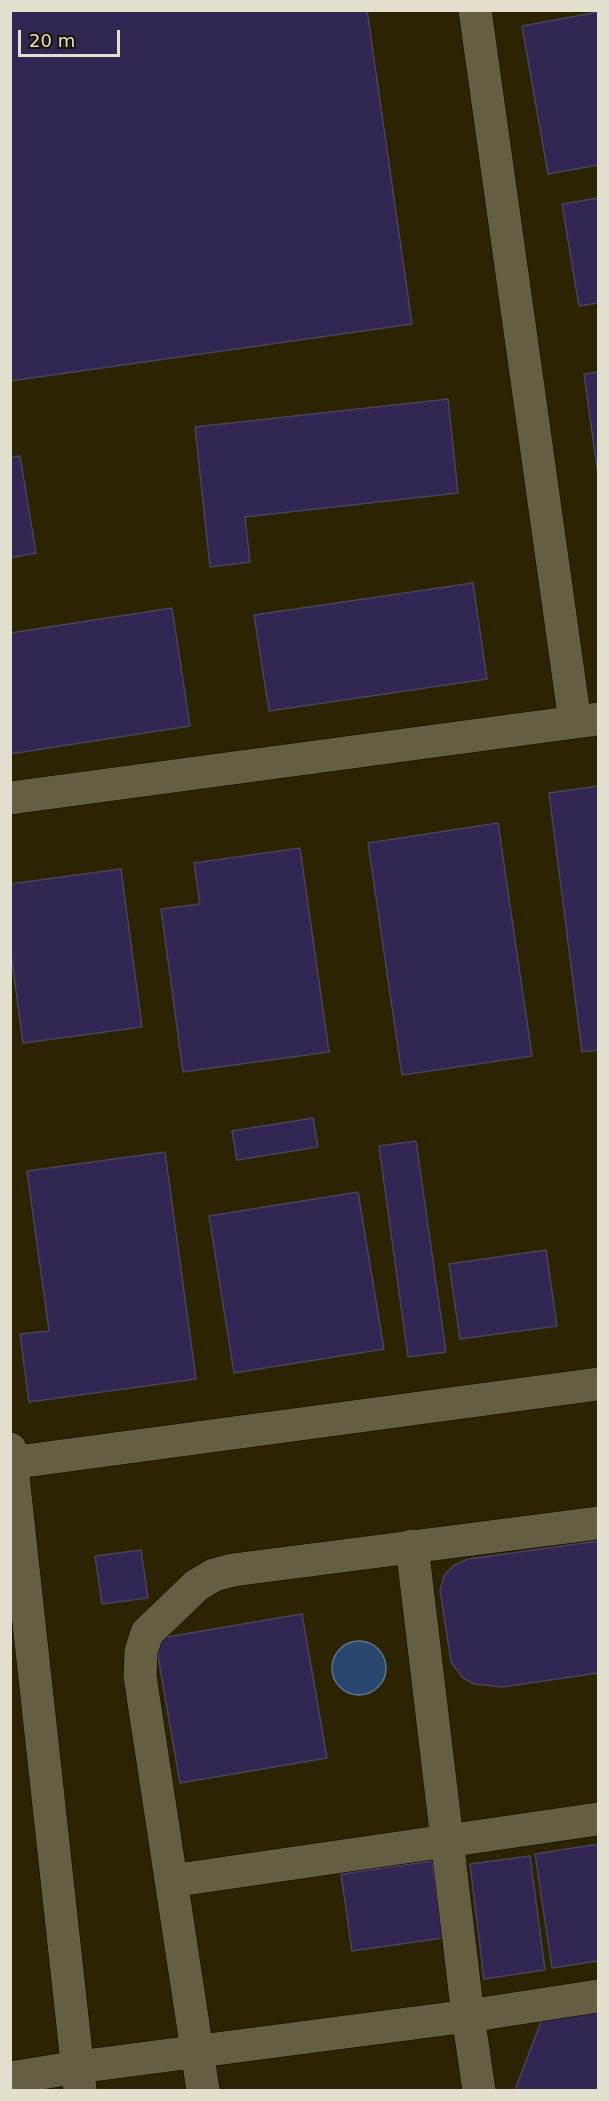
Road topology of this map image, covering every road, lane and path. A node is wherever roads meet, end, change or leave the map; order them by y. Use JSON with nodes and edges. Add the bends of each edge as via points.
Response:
{"nodes":[{"id":1,"x":475,"y":10,"type":"edge"},
{"id":2,"x":587,"y":720,"type":"edge"},
{"id":3,"x":10,"y":798,"type":"edge"},
{"id":4,"x":598,"y":1384,"type":"edge"},
{"id":5,"x":11,"y":1458,"type":"edge"},
{"id":6,"x":598,"y":1523,"type":"edge"},
{"id":7,"x":412,"y":1546,"type":"junction"},
{"id":8,"x":598,"y":1819,"type":"edge"},
{"id":9,"x":447,"y":1841,"type":"junction"},
{"id":10,"x":171,"y":1881,"type":"junction"},
{"id":11,"x":598,"y":1996,"type":"edge"},
{"id":12,"x":468,"y":2016,"type":"junction"},
{"id":13,"x":196,"y":2052,"type":"junction"},
{"id":14,"x":10,"y":2078,"type":"edge"},
{"id":15,"x":79,"y":2079,"type":"edge"},
{"id":16,"x":203,"y":2091,"type":"edge"},
{"id":17,"x":479,"y":2091,"type":"edge"}],
"edges":[{"from":1,"to":2,"type":"street"},
{"from":2,"to":3,"type":"street"},
{"from":4,"to":5,"type":"street"},
{"from":5,"to":15,"type":"street"},
{"from":6,"to":7,"type":"street"},
{"from":7,"to":9,"type":"street"},
{"from":7,"to":10,"type":"street","via":[[214,1575],[197,1585],[147,1632],[140,1676]]},
{"from":8,"to":9,"type":"street"},
{"from":9,"to":10,"type":"street"},
{"from":9,"to":12,"type":"street"},
{"from":10,"to":13,"type":"street"},
{"from":11,"to":12,"type":"street"},
{"from":12,"to":13,"type":"street"},
{"from":12,"to":17,"type":"street"},
{"from":13,"to":15,"type":"street"},
{"from":13,"to":16,"type":"street"},
{"from":14,"to":15,"type":"street"}]}
